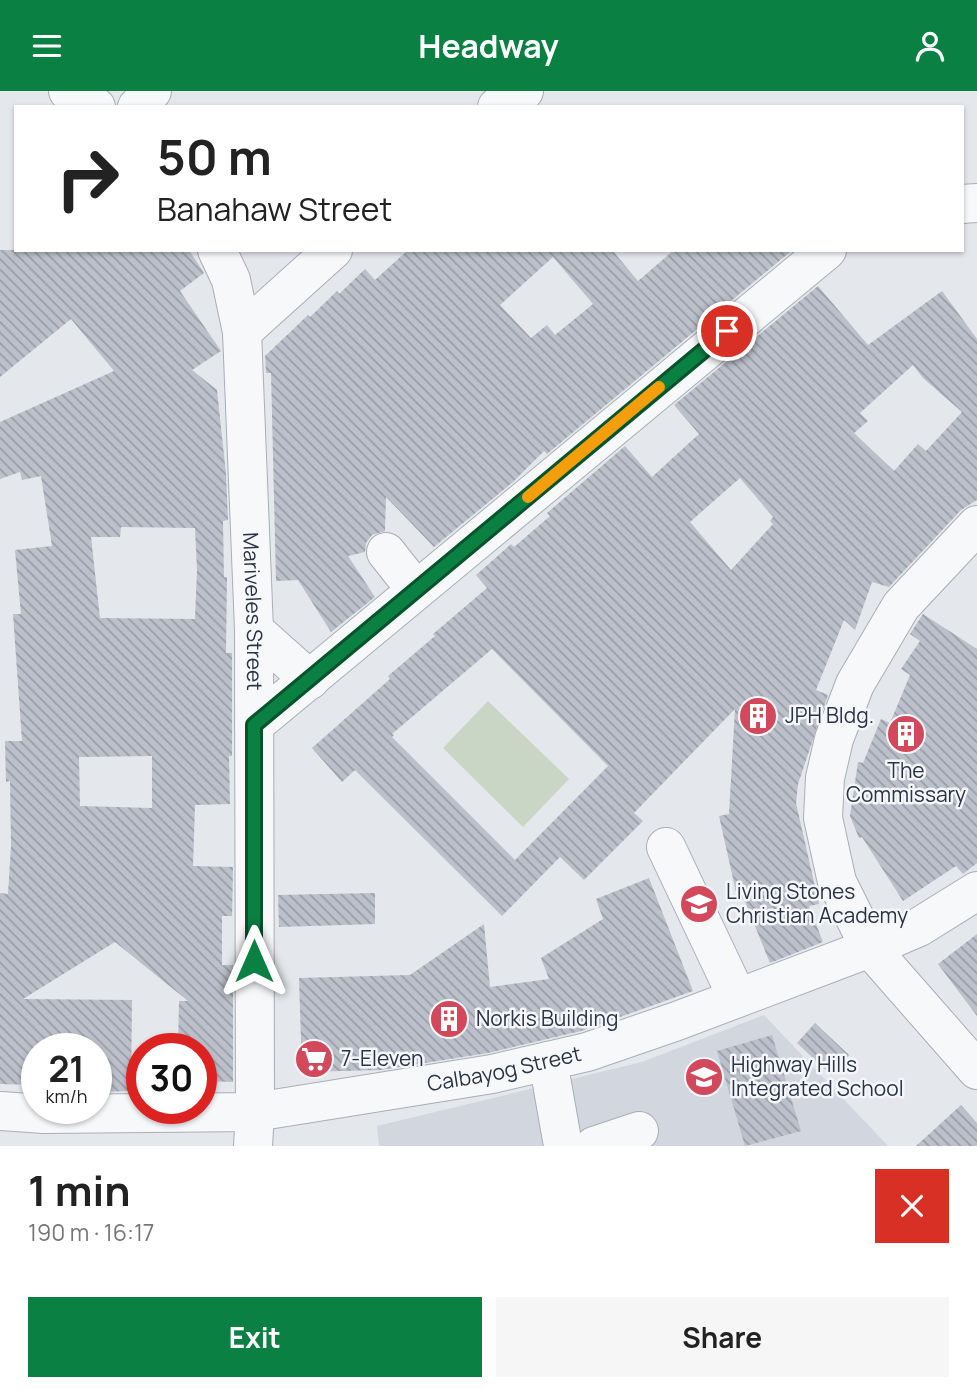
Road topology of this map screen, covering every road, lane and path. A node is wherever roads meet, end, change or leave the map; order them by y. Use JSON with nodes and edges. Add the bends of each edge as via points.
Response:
{"nodes":[{"id":1,"x":68,"y":91,"type":"edge"},
{"id":2,"x":152,"y":91,"type":"edge"},
{"id":3,"x":524,"y":91,"type":"edge"},
{"id":4,"x":92,"y":105,"type":"edge"},
{"id":5,"x":139,"y":105,"type":"edge"},
{"id":6,"x":500,"y":105,"type":"edge"},
{"id":7,"x":218,"y":252,"type":"edge"},
{"id":8,"x":331,"y":252,"type":"edge"},
{"id":9,"x":825,"y":252,"type":"edge"},
{"id":10,"x":242,"y":333,"type":"junction"},
{"id":11,"x":977,"y":525,"type":"edge"},
{"id":12,"x":386,"y":552,"type":"dead end"},
{"id":13,"x":416,"y":590,"type":"junction"},
{"id":14,"x":254,"y":630,"type":"junction"},
{"id":15,"x":310,"y":680,"type":"junction"},
{"id":16,"x":254,"y":725,"type":"junction"},
{"id":17,"x":666,"y":847,"type":"dead end"},
{"id":18,"x":977,"y":891,"type":"edge"},
{"id":19,"x":870,"y":948,"type":"junction"},
{"id":20,"x":735,"y":999,"type":"junction"},
{"id":21,"x":548,"y":1061,"type":"junction"},
{"id":22,"x":977,"y":1070,"type":"edge"},
{"id":23,"x":0,"y":1111,"type":"edge"},
{"id":24,"x":254,"y":1129,"type":"edge"},
{"id":25,"x":639,"y":1131,"type":"dead end"},
{"id":26,"x":565,"y":1146,"type":"edge"},
{"id":27,"x":594,"y":1146,"type":"edge"}],
"edges":[{"from":1,"to":4,"type":"street"},
{"from":2,"to":5,"type":"street"},
{"from":3,"to":6,"type":"street"},
{"from":7,"to":10,"type":"street","name":"Mariveles Street","via":[[231,280]]},
{"from":8,"to":10,"type":"street"},
{"from":9,"to":13,"type":"street"},
{"from":10,"to":14,"type":"street","name":"Mariveles Street"},
{"from":11,"to":19,"type":"street","via":[[901,606],[855,684],[834,739],[825,778],[823,818],[838,882]]},
{"from":12,"to":13,"type":"street"},
{"from":13,"to":15,"type":"street"},
{"from":14,"to":15,"type":"street"},
{"from":14,"to":16,"type":"street","name":"Mariveles Street"},
{"from":15,"to":16,"type":"street"},
{"from":16,"to":24,"type":"street","name":"Mariveles Street"},
{"from":17,"to":20,"type":"street"},
{"from":18,"to":19,"type":"street","name":"Calbayog Street","via":[[919,926]]},
{"from":19,"to":20,"type":"street","name":"Calbayog Street"},
{"from":19,"to":22,"type":"street"},
{"from":20,"to":21,"type":"street","name":"Calbayog Street","via":[[587,1052]]},
{"from":21,"to":24,"type":"street","name":"Calbayog Street"},
{"from":21,"to":26,"type":"street"},
{"from":23,"to":24,"type":"street","name":"Calbayog Street"},
{"from":25,"to":27,"type":"street"}]}
